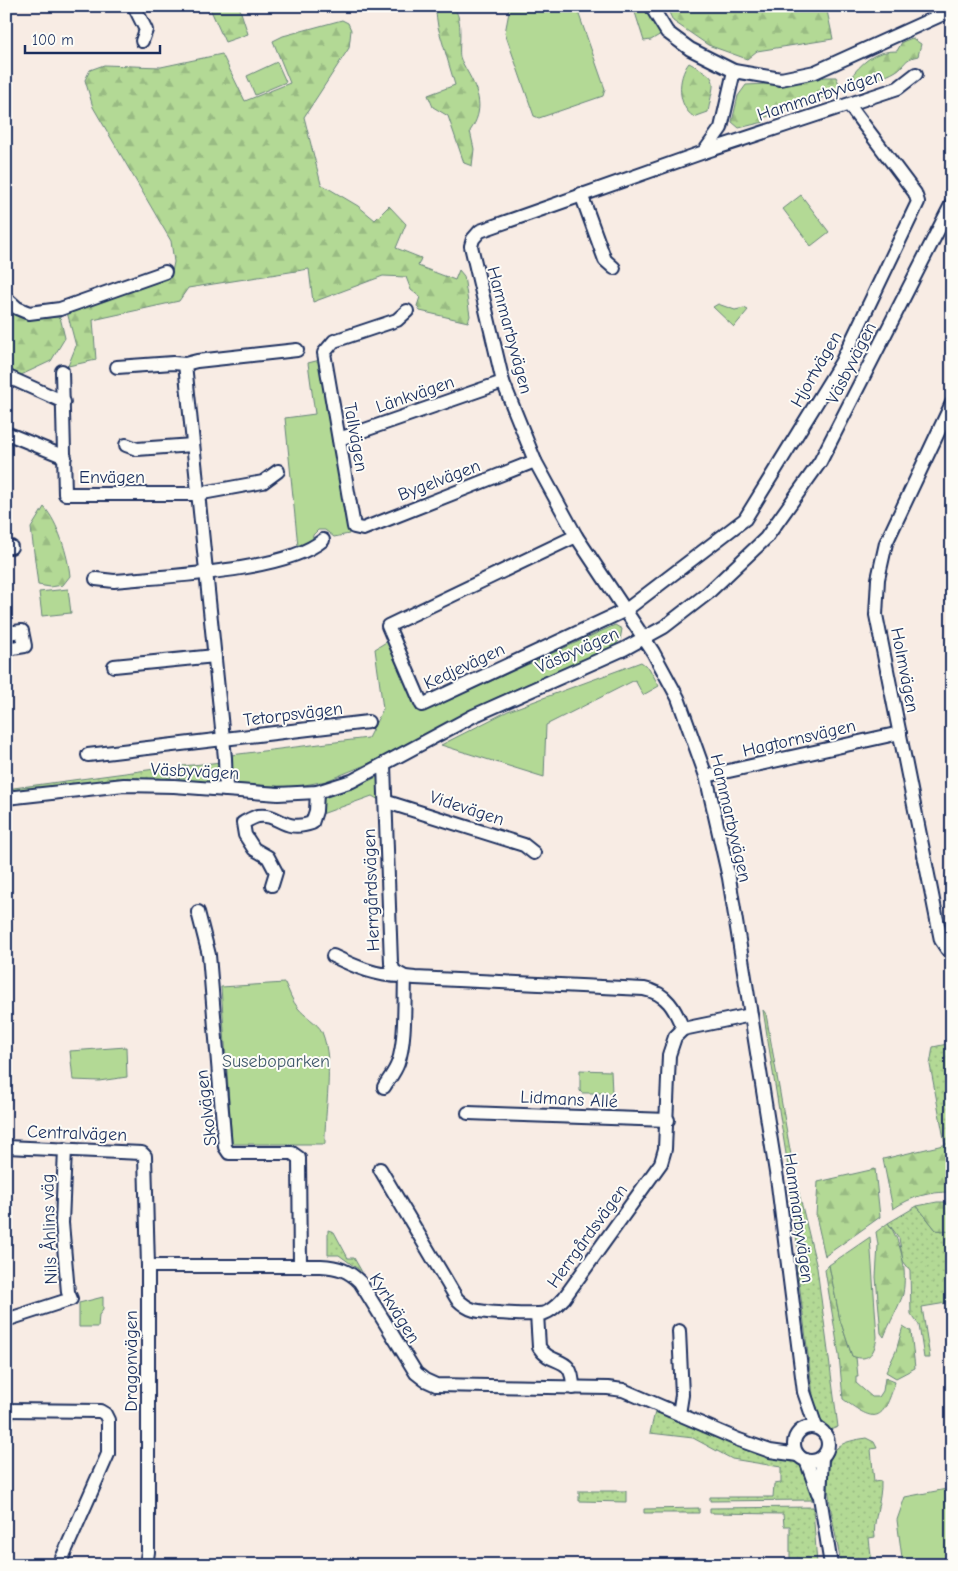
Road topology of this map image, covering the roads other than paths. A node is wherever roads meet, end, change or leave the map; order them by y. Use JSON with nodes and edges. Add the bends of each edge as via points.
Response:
{"nodes":[{"id":1,"x":134,"y":6,"type":"edge"},
{"id":2,"x":651,"y":6,"type":"edge"},
{"id":3,"x":952,"y":10,"type":"edge"},
{"id":4,"x":142,"y":41,"type":"dead end"},
{"id":5,"x":734,"y":71,"type":"junction"},
{"id":6,"x":916,"y":74,"type":"dead end"},
{"id":7,"x":849,"y":105,"type":"junction"},
{"id":8,"x":704,"y":152,"type":"junction"},
{"id":9,"x":582,"y":194,"type":"junction"},
{"id":10,"x":952,"y":203,"type":"edge"},
{"id":11,"x":614,"y":268,"type":"dead end"},
{"id":12,"x":165,"y":272,"type":"dead end"},
{"id":13,"x":6,"y":298,"type":"edge"},
{"id":14,"x":406,"y":311,"type":"dead end"},
{"id":15,"x":297,"y":350,"type":"dead end"},
{"id":16,"x":185,"y":364,"type":"junction"},
{"id":17,"x":117,"y":367,"type":"dead end"},
{"id":18,"x":62,"y":371,"type":"dead end"},
{"id":19,"x":6,"y":376,"type":"edge"},
{"id":20,"x":503,"y":382,"type":"junction"},
{"id":21,"x":64,"y":402,"type":"junction"},
{"id":22,"x":952,"y":403,"type":"edge"},
{"id":23,"x":6,"y":433,"type":"edge"},
{"id":24,"x":339,"y":439,"type":"junction"},
{"id":25,"x":126,"y":445,"type":"dead end"},
{"id":26,"x":193,"y":445,"type":"junction"},
{"id":27,"x":65,"y":457,"type":"junction"},
{"id":28,"x":535,"y":461,"type":"junction"},
{"id":29,"x":278,"y":470,"type":"dead end"},
{"id":30,"x":197,"y":494,"type":"junction"},
{"id":31,"x":354,"y":527,"type":"joint"},
{"id":32,"x":576,"y":536,"type":"junction"},
{"id":33,"x":323,"y":540,"type":"dead end"},
{"id":34,"x":206,"y":572,"type":"junction"},
{"id":35,"x":96,"y":579,"type":"dead end"},
{"id":36,"x":626,"y":610,"type":"junction"},
{"id":37,"x":6,"y":633,"type":"edge"},
{"id":38,"x":645,"y":638,"type":"junction"},
{"id":39,"x":6,"y":648,"type":"edge"},
{"id":40,"x":214,"y":656,"type":"junction"},
{"id":41,"x":114,"y":666,"type":"dead end"},
{"id":42,"x":368,"y":722,"type":"dead end"},
{"id":43,"x":900,"y":733,"type":"junction"},
{"id":44,"x":224,"y":740,"type":"junction"},
{"id":45,"x":88,"y":755,"type":"dead end"},
{"id":46,"x":384,"y":765,"type":"junction"},
{"id":47,"x":706,"y":776,"type":"junction"},
{"id":48,"x":226,"y":790,"type":"junction"},
{"id":49,"x":316,"y":792,"type":"junction"},
{"id":50,"x":6,"y":798,"type":"edge"},
{"id":51,"x":387,"y":802,"type":"junction"},
{"id":52,"x":534,"y":853,"type":"dead end"},
{"id":53,"x":272,"y":885,"type":"dead end"},
{"id":54,"x":198,"y":912,"type":"dead end"},
{"id":55,"x":952,"y":949,"type":"edge"},
{"id":56,"x":333,"y":956,"type":"dead end"},
{"id":57,"x":403,"y":976,"type":"junction"},
{"id":58,"x":751,"y":1015,"type":"junction"},
{"id":59,"x":683,"y":1030,"type":"junction"},
{"id":60,"x":384,"y":1087,"type":"dead end"},
{"id":61,"x":468,"y":1113,"type":"dead end"},
{"id":62,"x":668,"y":1120,"type":"junction"},
{"id":63,"x":6,"y":1147,"type":"edge"},
{"id":64,"x":65,"y":1149,"type":"junction"},
{"id":65,"x":145,"y":1156,"type":"joint"},
{"id":66,"x":380,"y":1169,"type":"dead end"},
{"id":67,"x":148,"y":1266,"type":"junction"},
{"id":68,"x":300,"y":1266,"type":"junction"},
{"id":69,"x":537,"y":1314,"type":"junction"},
{"id":70,"x":6,"y":1320,"type":"edge"},
{"id":71,"x":679,"y":1331,"type":"dead end"},
{"id":72,"x":573,"y":1388,"type":"junction"},
{"id":73,"x":804,"y":1392,"type":"junction"},
{"id":74,"x":6,"y":1410,"type":"edge"},
{"id":75,"x":679,"y":1414,"type":"junction"},
{"id":76,"x":816,"y":1427,"type":"junction"},
{"id":77,"x":798,"y":1435,"type":"junction"},
{"id":78,"x":758,"y":1446,"type":"junction"},
{"id":79,"x":802,"y":1457,"type":"junction"},
{"id":80,"x":822,"y":1457,"type":"junction"},
{"id":81,"x":820,"y":1496,"type":"junction"},
{"id":82,"x":59,"y":1565,"type":"edge"},
{"id":83,"x":146,"y":1565,"type":"edge"},
{"id":84,"x":831,"y":1565,"type":"edge"}],
"edges":[{"from":1,"to":4,"type":"street","via":[[146,30]]},
{"from":2,"to":5,"type":"street","via":[[667,32],[690,49]]},
{"from":3,"to":5,"type":"street","via":[[815,72],[781,79]]},
{"from":5,"to":8,"type":"street","name":"Hammarbyvägen","via":[[722,128]]},
{"from":6,"to":7,"type":"street","name":"Hammarbyvägen","via":[[898,88]]},
{"from":7,"to":8,"type":"street","name":"Hammarbyvägen"},
{"from":7,"to":36,"type":"street","name":"Hjortvägen","via":[[915,193],[918,202],[915,210],[842,363],[745,519]]},
{"from":8,"to":9,"type":"street","name":"Hammarbyvägen"},
{"from":9,"to":11,"type":"street","via":[[605,260]]},
{"from":9,"to":20,"type":"street","name":"Hammarbyvägen","via":[[480,230],[473,239],[472,258]]},
{"from":10,"to":38,"type":"street","name":"Väsbyvägen","via":[[820,462],[766,538],[708,593]]},
{"from":12,"to":13,"type":"street","via":[[60,309],[29,313]]},
{"from":14,"to":24,"type":"street","name":"Tallvägen","via":[[396,320],[334,340],[324,353]]},
{"from":15,"to":16,"type":"street"},
{"from":16,"to":17,"type":"street"},
{"from":16,"to":26,"type":"street","name":"Tetorpsvägen"},
{"from":18,"to":21,"type":"street","name":"Envägen"},
{"from":19,"to":21,"type":"street"},
{"from":20,"to":24,"type":"street","name":"Länkvägen"},
{"from":20,"to":28,"type":"street","name":"Hammarbyvägen"},
{"from":21,"to":27,"type":"street","name":"Envägen"},
{"from":22,"to":43,"type":"street","name":"Holmvägen","via":[[886,543],[878,579],[876,615]]},
{"from":23,"to":27,"type":"street","name":"Envägen"},
{"from":24,"to":31,"type":"street","name":"Tallvägen"},
{"from":25,"to":26,"type":"street","via":[[137,450]]},
{"from":26,"to":30,"type":"street","name":"Tetorpsvägen"},
{"from":27,"to":30,"type":"street","name":"Envägen","via":[[65,494]]},
{"from":28,"to":31,"type":"street","name":"Bygelvägen","via":[[362,529]]},
{"from":28,"to":32,"type":"street","name":"Hammarbyvägen"},
{"from":29,"to":30,"type":"street","via":[[264,482]]},
{"from":30,"to":34,"type":"street","name":"Tetorpsvägen"},
{"from":32,"to":36,"type":"street","name":"Hammarbyvägen"},
{"from":32,"to":36,"type":"street","name":"Kedjevägen","via":[[388,626],[422,706]]},
{"from":33,"to":34,"type":"street","via":[[314,547],[257,565]]},
{"from":34,"to":35,"type":"street","via":[[114,581]]},
{"from":34,"to":40,"type":"street","name":"Tetorpsvägen"},
{"from":36,"to":38,"type":"street","name":"Hammarbyvägen"},
{"from":37,"to":39,"type":"street","via":[[22,631],[24,646]]},
{"from":38,"to":46,"type":"street","name":"Väsbyvägen","via":[[472,716]]},
{"from":38,"to":47,"type":"street","name":"Hammarbyvägen","via":[[678,698]]},
{"from":40,"to":41,"type":"street"},
{"from":40,"to":44,"type":"street","name":"Tetorpsvägen"},
{"from":42,"to":44,"type":"street","name":"Tetorpsvägen"},
{"from":43,"to":47,"type":"street","name":"Hagtornsvägen"},
{"from":43,"to":55,"type":"street","name":"Holmvägen","via":[[941,940],[947,949]]},
{"from":44,"to":45,"type":"street","name":"Tetorpsvägen"},
{"from":44,"to":48,"type":"street","name":"Tetorpsvägen"},
{"from":46,"to":49,"type":"street","name":"Väsbyvägen","via":[[352,781]]},
{"from":46,"to":51,"type":"street","name":"Herrgårdsvägen"},
{"from":47,"to":58,"type":"street","name":"Hammarbyvägen","via":[[728,878]]},
{"from":48,"to":49,"type":"street","name":"Väsbyvägen","via":[[278,794]]},
{"from":48,"to":50,"type":"street","name":"Väsbyvägen","via":[[124,785]]},
{"from":49,"to":53,"type":"street","via":[[312,823],[289,826],[271,817],[258,816],[243,823],[245,835],[254,849],[268,857],[276,872]]},
{"from":51,"to":52,"type":"street","name":"Videvägen","via":[[524,846]]},
{"from":51,"to":57,"type":"street","name":"Herrgårdsvägen","via":[[391,962],[394,971]]},
{"from":54,"to":68,"type":"street","name":"Skolvägen","via":[[209,955],[225,1147],[229,1153],[292,1153],[299,1158]]},
{"from":56,"to":57,"type":"street","via":[[366,971],[384,976]]},
{"from":57,"to":59,"type":"street","via":[[644,989],[667,999]]},
{"from":57,"to":60,"type":"street","via":[[404,1019],[400,1054],[398,1064]]},
{"from":58,"to":59,"type":"street"},
{"from":58,"to":73,"type":"street","name":"Hammarbyvägen","via":[[778,1185]]},
{"from":59,"to":62,"type":"street","name":"Herrgårdsvägen","via":[[675,1037],[669,1055]]},
{"from":61,"to":62,"type":"street","name":"Lidmans Allé"},
{"from":62,"to":69,"type":"street","name":"Herrgårdsvägen","via":[[661,1163],[651,1179],[564,1298],[554,1308]]},
{"from":63,"to":64,"type":"street","name":"Centralvägen"},
{"from":64,"to":65,"type":"street","name":"Centralvägen","via":[[142,1153]]},
{"from":64,"to":70,"type":"street","name":"Nils Åhlins väg","via":[[62,1223],[71,1300]]},
{"from":65,"to":67,"type":"street","name":"Dragonvägen"},
{"from":66,"to":69,"type":"street","name":"Herrgårdsvägen","via":[[457,1299],[482,1311]]},
{"from":67,"to":68,"type":"street","name":"Kyrkvägen"},
{"from":67,"to":83,"type":"street","name":"Dragonvägen"},
{"from":68,"to":72,"type":"street","name":"Kyrkvägen","via":[[340,1268],[354,1276],[409,1364],[425,1380],[448,1387]]},
{"from":69,"to":72,"type":"street","via":[[539,1347],[548,1356],[569,1366]]},
{"from":71,"to":75,"type":"street","via":[[682,1395]]},
{"from":72,"to":75,"type":"street","name":"Kyrkvägen","via":[[623,1390]]},
{"from":73,"to":76,"type":"street","name":"Hammarbyvägen"},
{"from":73,"to":77,"type":"street","name":"Hammarbyvägen"},
{"from":74,"to":82,"type":"street","via":[[100,1411],[106,1414],[108,1454]]},
{"from":75,"to":78,"type":"street","name":"Kyrkvägen"},
{"from":76,"to":77,"type":"street"},
{"from":76,"to":80,"type":"street","via":[[828,1440]]},
{"from":77,"to":78,"type":"street","name":"Kyrkvägen","via":[[786,1443]]},
{"from":77,"to":79,"type":"street","via":[[794,1448]]},
{"from":78,"to":79,"type":"street","name":"Kyrkvägen"},
{"from":79,"to":80,"type":"street","via":[[817,1460]]},
{"from":79,"to":81,"type":"street"},
{"from":80,"to":81,"type":"street"},
{"from":81,"to":84,"type":"street"}]}
